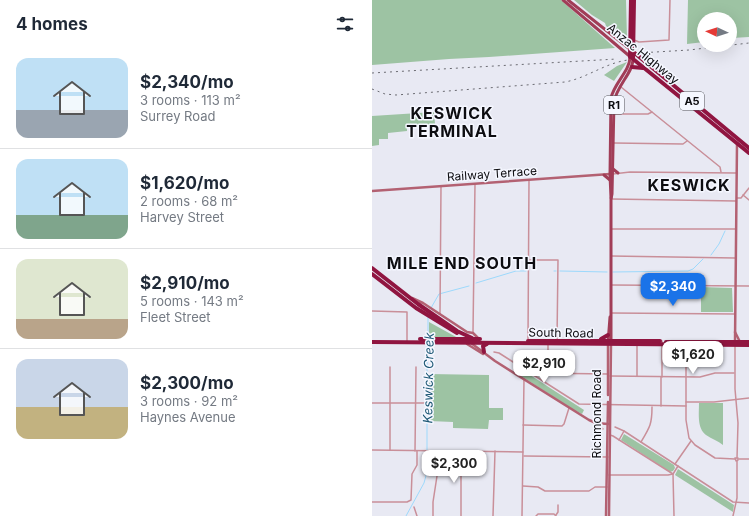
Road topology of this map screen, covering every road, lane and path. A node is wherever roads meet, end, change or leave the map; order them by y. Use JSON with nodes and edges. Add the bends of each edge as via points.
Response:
{"nodes":[{"id":1,"x":563,"y":0,"type":"edge"},
{"id":2,"x":568,"y":0,"type":"edge"},
{"id":3,"x":631,"y":0,"type":"edge"},
{"id":4,"x":634,"y":0,"type":"edge"},
{"id":5,"x":670,"y":0,"type":"edge"},
{"id":6,"x":573,"y":6,"type":"junction"},
{"id":7,"x":631,"y":36,"type":"junction"},
{"id":8,"x":636,"y":41,"type":"junction"},
{"id":9,"x":621,"y":42,"type":"junction"},
{"id":10,"x":632,"y":49,"type":"junction"},
{"id":11,"x":633,"y":62,"type":"junction"},
{"id":12,"x":645,"y":69,"type":"junction"},
{"id":13,"x":618,"y":85,"type":"junction"},
{"id":14,"x":652,"y":112,"type":"junction"},
{"id":15,"x":612,"y":114,"type":"junction"},
{"id":16,"x":716,"y":123,"type":"junction"},
{"id":17,"x":687,"y":141,"type":"junction"},
{"id":18,"x":612,"y":143,"type":"junction"},
{"id":19,"x":738,"y":143,"type":"junction"},
{"id":20,"x":749,"y":148,"type":"edge"},
{"id":21,"x":749,"y":153,"type":"edge"},
{"id":22,"x":611,"y":170,"type":"junction"},
{"id":23,"x":721,"y":172,"type":"junction"},
{"id":24,"x":618,"y":173,"type":"junction"},
{"id":25,"x":736,"y":173,"type":"junction"},
{"id":26,"x":611,"y":174,"type":"junction"},
{"id":27,"x":604,"y":175,"type":"junction"},
{"id":28,"x":529,"y":180,"type":"junction"},
{"id":29,"x":610,"y":180,"type":"junction"},
{"id":30,"x":475,"y":184,"type":"junction"},
{"id":31,"x":441,"y":186,"type":"junction"},
{"id":32,"x":749,"y":188,"type":"edge"},
{"id":33,"x":372,"y":191,"type":"edge"},
{"id":34,"x":743,"y":195,"type":"junction"},
{"id":35,"x":736,"y":199,"type":"junction"},
{"id":36,"x":611,"y":200,"type":"junction"},
{"id":37,"x":749,"y":200,"type":"edge"},
{"id":38,"x":611,"y":229,"type":"junction"},
{"id":39,"x":736,"y":229,"type":"junction"},
{"id":40,"x":611,"y":256,"type":"junction"},
{"id":41,"x":735,"y":258,"type":"junction"},
{"id":42,"x":528,"y":260,"type":"junction"},
{"id":43,"x":372,"y":268,"type":"edge"},
{"id":44,"x":372,"y":274,"type":"edge"},
{"id":45,"x":611,"y":285,"type":"junction"},
{"id":46,"x":735,"y":286,"type":"junction"},
{"id":47,"x":749,"y":286,"type":"edge"},
{"id":48,"x":397,"y":288,"type":"junction"},
{"id":49,"x":372,"y":311,"type":"edge"},
{"id":50,"x":430,"y":312,"type":"junction"},
{"id":51,"x":610,"y":313,"type":"junction"},
{"id":52,"x":735,"y":314,"type":"junction"},
{"id":53,"x":440,"y":315,"type":"junction"},
{"id":54,"x":735,"y":332,"type":"junction"},
{"id":55,"x":473,"y":333,"type":"junction"},
{"id":56,"x":608,"y":335,"type":"junction"},
{"id":57,"x":372,"y":340,"type":"edge"},
{"id":58,"x":476,"y":340,"type":"junction"},
{"id":59,"x":599,"y":340,"type":"junction"},
{"id":60,"x":407,"y":341,"type":"junction"},
{"id":61,"x":466,"y":341,"type":"junction"},
{"id":62,"x":497,"y":342,"type":"junction"},
{"id":63,"x":527,"y":342,"type":"junction"},
{"id":64,"x":548,"y":342,"type":"junction"},
{"id":65,"x":557,"y":342,"type":"junction"},
{"id":66,"x":610,"y":342,"type":"junction"},
{"id":67,"x":740,"y":342,"type":"junction"},
{"id":68,"x":662,"y":343,"type":"junction"},
{"id":69,"x":686,"y":343,"type":"junction"},
{"id":70,"x":637,"y":344,"type":"junction"},
{"id":71,"x":735,"y":344,"type":"junction"},
{"id":72,"x":749,"y":344,"type":"edge"},
{"id":73,"x":484,"y":352,"type":"junction"},
{"id":74,"x":494,"y":352,"type":"dead end"},
{"id":75,"x":487,"y":356,"type":"junction"},
{"id":76,"x":390,"y":367,"type":"dead end"},
{"id":77,"x":416,"y":367,"type":"dead end"},
{"id":78,"x":548,"y":373,"type":"junction"},
{"id":79,"x":734,"y":373,"type":"junction"},
{"id":80,"x":533,"y":375,"type":"junction"},
{"id":81,"x":609,"y":375,"type":"junction"},
{"id":82,"x":637,"y":376,"type":"junction"},
{"id":83,"x":662,"y":377,"type":"junction"},
{"id":84,"x":686,"y":377,"type":"junction"},
{"id":85,"x":524,"y":379,"type":"junction"},
{"id":86,"x":749,"y":398,"type":"edge"},
{"id":87,"x":736,"y":400,"type":"junction"},
{"id":88,"x":686,"y":402,"type":"junction"},
{"id":89,"x":372,"y":403,"type":"edge"},
{"id":90,"x":390,"y":403,"type":"junction"},
{"id":91,"x":416,"y":403,"type":"junction"},
{"id":92,"x":425,"y":403,"type":"dead end"},
{"id":93,"x":609,"y":405,"type":"junction"},
{"id":94,"x":652,"y":406,"type":"junction"},
{"id":95,"x":660,"y":406,"type":"junction"},
{"id":96,"x":686,"y":406,"type":"junction"},
{"id":97,"x":569,"y":408,"type":"junction"},
{"id":98,"x":595,"y":423,"type":"junction"},
{"id":99,"x":608,"y":424,"type":"junction"},
{"id":100,"x":523,"y":425,"type":"junction"},
{"id":101,"x":615,"y":427,"type":"dead end"},
{"id":102,"x":603,"y":429,"type":"dead end"},
{"id":103,"x":624,"y":431,"type":"junction"},
{"id":104,"x":608,"y":435,"type":"junction"},
{"id":105,"x":619,"y":440,"type":"junction"},
{"id":106,"x":691,"y":441,"type":"junction"},
{"id":107,"x":641,"y":442,"type":"junction"},
{"id":108,"x":372,"y":450,"type":"edge"},
{"id":109,"x":390,"y":450,"type":"junction"},
{"id":110,"x":416,"y":451,"type":"junction"},
{"id":111,"x":437,"y":451,"type":"junction"},
{"id":112,"x":461,"y":451,"type":"junction"},
{"id":113,"x":494,"y":451,"type":"junction"},
{"id":114,"x":523,"y":452,"type":"junction"},
{"id":115,"x":523,"y":456,"type":"junction"},
{"id":116,"x":608,"y":457,"type":"junction"},
{"id":117,"x":737,"y":459,"type":"junction"},
{"id":118,"x":749,"y":459,"type":"edge"},
{"id":119,"x":674,"y":464,"type":"junction"},
{"id":120,"x":678,"y":466,"type":"junction"},
{"id":121,"x":673,"y":474,"type":"junction"},
{"id":122,"x":608,"y":475,"type":"junction"},
{"id":123,"x":523,"y":486,"type":"junction"},
{"id":124,"x":608,"y":487,"type":"junction"},
{"id":125,"x":372,"y":502,"type":"edge"},
{"id":126,"x":736,"y":503,"type":"junction"},
{"id":127,"x":749,"y":503,"type":"edge"},
{"id":128,"x":558,"y":505,"type":"dead end"},
{"id":129,"x":414,"y":507,"type":"dead end"},
{"id":130,"x":556,"y":515,"type":"edge"},
{"id":131,"x":417,"y":516,"type":"edge"},
{"id":132,"x":433,"y":516,"type":"edge"},
{"id":133,"x":461,"y":516,"type":"edge"},
{"id":134,"x":494,"y":516,"type":"edge"},
{"id":135,"x":522,"y":516,"type":"edge"},
{"id":136,"x":536,"y":516,"type":"edge"},
{"id":137,"x":606,"y":516,"type":"edge"},
{"id":138,"x":609,"y":516,"type":"edge"},
{"id":139,"x":674,"y":516,"type":"edge"},
{"id":140,"x":733,"y":516,"type":"edge"},
{"id":141,"x":736,"y":516,"type":"edge"}],
"edges":[{"from":1,"to":6,"type":"main road","name":"Anzac Highway"},
{"from":2,"to":6,"type":"main road","name":"Anzac Highway"},
{"from":3,"to":7,"type":"highway","number":"R1"},
{"from":4,"to":8,"type":"highway","number":"R1"},
{"from":5,"to":8,"type":"street","via":[[669,40]]},
{"from":6,"to":9,"type":"main road","name":"Anzac Highway"},
{"from":6,"to":11,"type":"main road","name":"Anzac Highway"},
{"from":7,"to":9,"type":"main road","via":[[627,43]]},
{"from":7,"to":10,"type":"highway","number":"R1"},
{"from":8,"to":10,"type":"highway","number":"R1"},
{"from":9,"to":10,"type":"main road","name":"Anzac Highway"},
{"from":10,"to":11,"type":"highway","name":"Richmond Road","number":"R1"},
{"from":10,"to":16,"type":"highway","name":"Anzac Highway","number":"A5"},
{"from":11,"to":12,"type":"highway"},
{"from":11,"to":12,"type":"highway","name":"Anzac Highway","number":"A5"},
{"from":11,"to":13,"type":"main road","name":"Richmond Road","number":"R1"},
{"from":11,"to":13,"type":"main road","name":"Richmond Road","number":"R1"},
{"from":12,"to":16,"type":"highway","name":"Anzac Highway","number":"A5"},
{"from":13,"to":14,"type":"street"},
{"from":13,"to":15,"type":"main road","name":"Richmond Road","number":"R1","via":[[612,94]]},
{"from":14,"to":15,"type":"street"},
{"from":14,"to":17,"type":"street"},
{"from":15,"to":18,"type":"main road","name":"Richmond Road","number":"R1"},
{"from":16,"to":19,"type":"highway","name":"Anzac Highway","number":"A5"},
{"from":17,"to":18,"type":"street","via":[[683,144]]},
{"from":17,"to":23,"type":"street","via":[[720,167]]},
{"from":18,"to":22,"type":"main road","name":"Richmond Road","number":"R1"},
{"from":19,"to":20,"type":"highway","name":"Anzac Highway","number":"A5"},
{"from":19,"to":21,"type":"highway","name":"Anzac Highway","number":"A5"},
{"from":19,"to":25,"type":"street"},
{"from":22,"to":24,"type":"main road"},
{"from":22,"to":26,"type":"main road","name":"Richmond Road","number":"R1"},
{"from":22,"to":27,"type":"main road"},
{"from":23,"to":24,"type":"street"},
{"from":23,"to":25,"type":"street"},
{"from":24,"to":26,"type":"street"},
{"from":25,"to":35,"type":"street"},
{"from":26,"to":27,"type":"street","name":"Railway Terrace"},
{"from":26,"to":29,"type":"main road","name":"Richmond Road","number":"R1"},
{"from":26,"to":36,"type":"main road","name":"Richmond Road","number":"R1"},
{"from":27,"to":28,"type":"street","name":"Railway Terrace"},
{"from":27,"to":29,"type":"main road"},
{"from":28,"to":30,"type":"street","name":"Railway Terrace"},
{"from":28,"to":42,"type":"street"},
{"from":29,"to":36,"type":"main road","name":"Richmond Road","number":"R1"},
{"from":30,"to":31,"type":"street","name":"Railway Terrace"},
{"from":30,"to":55,"type":"street"},
{"from":31,"to":33,"type":"street","name":"Railway Terrace"},
{"from":31,"to":53,"type":"street"},
{"from":32,"to":34,"type":"street"},
{"from":34,"to":35,"type":"street"},
{"from":34,"to":37,"type":"street"},
{"from":35,"to":36,"type":"street"},
{"from":35,"to":39,"type":"street"},
{"from":36,"to":38,"type":"main road","name":"Richmond Road","number":"R1"},
{"from":38,"to":39,"type":"street"},
{"from":38,"to":40,"type":"main road","name":"Richmond Road","number":"R1"},
{"from":39,"to":41,"type":"street"},
{"from":40,"to":41,"type":"street"},
{"from":40,"to":45,"type":"main road","name":"Richmond Road","number":"R1"},
{"from":41,"to":46,"type":"street"},
{"from":42,"to":63,"type":"street"},
{"from":42,"to":65,"type":"street","via":[[558,260]]},
{"from":43,"to":48,"type":"highway"},
{"from":44,"to":50,"type":"highway"},
{"from":45,"to":46,"type":"street"},
{"from":45,"to":51,"type":"main road","name":"Richmond Road","number":"R1"},
{"from":46,"to":47,"type":"street"},
{"from":46,"to":52,"type":"street"},
{"from":48,"to":50,"type":"highway"},
{"from":48,"to":50,"type":"street","via":[[423,303]]},
{"from":49,"to":60,"type":"street","via":[[406,312]]},
{"from":50,"to":53,"type":"street"},
{"from":50,"to":58,"type":"highway"},
{"from":50,"to":61,"type":"highway"},
{"from":51,"to":52,"type":"street"},
{"from":51,"to":56,"type":"main road","name":"Richmond Road","number":"R1"},
{"from":51,"to":66,"type":"main road","name":"Richmond Road","number":"R1"},
{"from":52,"to":54,"type":"street"},
{"from":53,"to":55,"type":"street","via":[[466,332]]},
{"from":54,"to":67,"type":"street"},
{"from":54,"to":71,"type":"street"},
{"from":55,"to":58,"type":"street"},
{"from":56,"to":59,"type":"highway"},
{"from":56,"to":66,"type":"main road","name":"Richmond Road","number":"R1"},
{"from":57,"to":60,"type":"highway","name":"South Road"},
{"from":58,"to":61,"type":"highway","name":"South Road"},
{"from":58,"to":62,"type":"highway","name":"South Road"},
{"from":58,"to":63,"type":"highway","name":"South Road"},
{"from":59,"to":65,"type":"highway","name":"South Road"},
{"from":59,"to":66,"type":"highway","name":"South Road"},
{"from":60,"to":61,"type":"highway","name":"South Road"},
{"from":61,"to":73,"type":"street"},
{"from":61,"to":75,"type":"street"},
{"from":62,"to":63,"type":"highway","name":"South Road"},
{"from":62,"to":73,"type":"highway","via":[[484,344]]},
{"from":63,"to":64,"type":"highway","name":"South Road"},
{"from":64,"to":65,"type":"highway","name":"South Road"},
{"from":64,"to":78,"type":"street"},
{"from":65,"to":66,"type":"highway","name":"South Road"},
{"from":66,"to":68,"type":"highway","name":"South Road"},
{"from":66,"to":70,"type":"highway","name":"South Road"},
{"from":66,"to":81,"type":"street","name":"Richmond Road"},
{"from":67,"to":71,"type":"highway","name":"South Road"},
{"from":67,"to":72,"type":"highway","name":"South Road"},
{"from":68,"to":69,"type":"highway","name":"South Road"},
{"from":68,"to":70,"type":"highway","name":"South Road"},
{"from":68,"to":83,"type":"street"},
{"from":69,"to":71,"type":"highway","name":"South Road"},
{"from":69,"to":84,"type":"street"},
{"from":70,"to":82,"type":"street"},
{"from":71,"to":72,"type":"highway","name":"South Road"},
{"from":71,"to":79,"type":"street"},
{"from":73,"to":75,"type":"street"},
{"from":74,"to":80,"type":"street","via":[[499,352]]},
{"from":75,"to":85,"type":"street"},
{"from":76,"to":90,"type":"street"},
{"from":77,"to":91,"type":"street"},
{"from":78,"to":80,"type":"street"},
{"from":78,"to":81,"type":"street"},
{"from":79,"to":84,"type":"street"},
{"from":79,"to":87,"type":"street"},
{"from":80,"to":93,"type":"street","via":[[579,404]]},
{"from":81,"to":82,"type":"street"},
{"from":81,"to":93,"type":"street","name":"Richmond Road"},
{"from":82,"to":83,"type":"street"},
{"from":83,"to":84,"type":"street"},
{"from":83,"to":95,"type":"street"},
{"from":84,"to":88,"type":"street"},
{"from":85,"to":97,"type":"street"},
{"from":85,"to":100,"type":"street"},
{"from":86,"to":87,"type":"street"},
{"from":87,"to":88,"type":"street"},
{"from":87,"to":117,"type":"street"},
{"from":88,"to":96,"type":"street"},
{"from":89,"to":90,"type":"street"},
{"from":90,"to":91,"type":"street"},
{"from":90,"to":109,"type":"street"},
{"from":91,"to":92,"type":"street"},
{"from":91,"to":110,"type":"street"},
{"from":93,"to":94,"type":"street"},
{"from":93,"to":99,"type":"street","name":"Richmond Road"},
{"from":94,"to":95,"type":"street"},
{"from":94,"to":107,"type":"street","via":[[652,421]]},
{"from":95,"to":96,"type":"street"},
{"from":96,"to":106,"type":"street","via":[[686,427]]},
{"from":97,"to":98,"type":"street"},
{"from":97,"to":100,"type":"street","via":[[562,426]]},
{"from":98,"to":99,"type":"street"},
{"from":98,"to":102,"type":"street"},
{"from":99,"to":104,"type":"street","name":"Richmond Road"},
{"from":100,"to":114,"type":"street"},
{"from":101,"to":103,"type":"street"},
{"from":103,"to":105,"type":"street"},
{"from":103,"to":107,"type":"street"},
{"from":104,"to":105,"type":"street"},
{"from":104,"to":116,"type":"street","name":"Richmond Road"},
{"from":105,"to":121,"type":"street"},
{"from":106,"to":117,"type":"street","via":[[716,458]]},
{"from":106,"to":119,"type":"street"},
{"from":107,"to":119,"type":"street"},
{"from":108,"to":109,"type":"street"},
{"from":109,"to":110,"type":"street"},
{"from":110,"to":111,"type":"street"},
{"from":110,"to":125,"type":"street","via":[[417,465],[412,474],[411,500]]},
{"from":111,"to":112,"type":"street"},
{"from":111,"to":132,"type":"street"},
{"from":112,"to":113,"type":"street"},
{"from":112,"to":133,"type":"street"},
{"from":113,"to":114,"type":"street"},
{"from":113,"to":134,"type":"street"},
{"from":114,"to":115,"type":"street"},
{"from":115,"to":116,"type":"street"},
{"from":115,"to":123,"type":"street"},
{"from":116,"to":122,"type":"street","name":"Richmond Road"},
{"from":117,"to":118,"type":"street"},
{"from":117,"to":126,"type":"street"},
{"from":119,"to":120,"type":"street"},
{"from":120,"to":121,"type":"street"},
{"from":120,"to":126,"type":"street"},
{"from":121,"to":122,"type":"street"},
{"from":121,"to":139,"type":"street"},
{"from":122,"to":124,"type":"street","name":"Richmond Road"},
{"from":123,"to":124,"type":"street","via":[[538,486],[545,491],[589,491],[595,487]]},
{"from":123,"to":135,"type":"street"},
{"from":124,"to":137,"type":"street","name":"Richmond Road"},
{"from":124,"to":138,"type":"street","name":"Richmond Road"},
{"from":126,"to":127,"type":"street"},
{"from":126,"to":140,"type":"street"},
{"from":128,"to":130,"type":"street"},
{"from":129,"to":131,"type":"street"},
{"from":130,"to":136,"type":"street"},
{"from":140,"to":141,"type":"street"}]}
